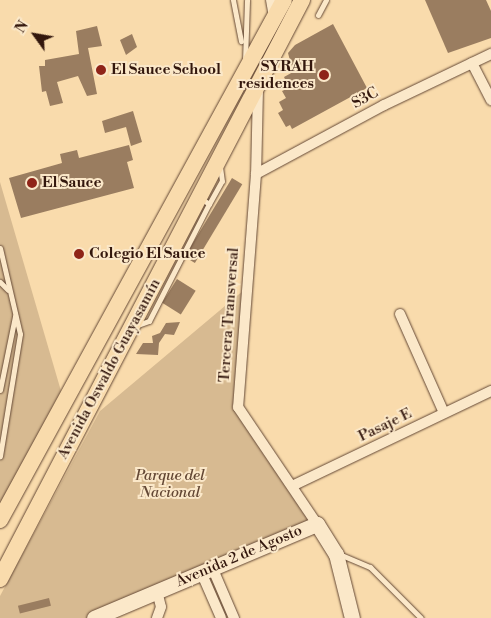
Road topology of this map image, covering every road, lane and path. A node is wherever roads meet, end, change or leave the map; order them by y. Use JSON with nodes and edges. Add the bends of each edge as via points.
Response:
{"nodes":[{"id":1,"x":233,"y":0,"type":"edge"},
{"id":2,"x":247,"y":0,"type":"edge"},
{"id":3,"x":271,"y":0,"type":"edge"},
{"id":4,"x":284,"y":0,"type":"edge"},
{"id":5,"x":302,"y":0,"type":"edge"},
{"id":6,"x":326,"y":0,"type":"edge"},
{"id":7,"x":318,"y":15,"type":"dead end"},
{"id":8,"x":274,"y":17,"type":"junction"},
{"id":9,"x":243,"y":46,"type":"junction"},
{"id":10,"x":491,"y":54,"type":"edge"},
{"id":11,"x":472,"y":63,"type":"junction"},
{"id":12,"x":246,"y":64,"type":"junction"},
{"id":13,"x":258,"y":86,"type":"junction"},
{"id":14,"x":491,"y":100,"type":"edge"},
{"id":15,"x":256,"y":174,"type":"junction"},
{"id":16,"x":0,"y":248,"type":"edge"},
{"id":17,"x":0,"y":282,"type":"edge"},
{"id":18,"x":8,"y":290,"type":"junction"},
{"id":19,"x":16,"y":314,"type":"junction"},
{"id":20,"x":400,"y":314,"type":"dead end"},
{"id":21,"x":0,"y":390,"type":"edge"},
{"id":22,"x":491,"y":391,"type":"edge"},
{"id":23,"x":444,"y":413,"type":"junction"},
{"id":24,"x":0,"y":456,"type":"edge"},
{"id":25,"x":292,"y":486,"type":"junction"},
{"id":26,"x":0,"y":520,"type":"edge"},
{"id":27,"x":317,"y":524,"type":"junction"},
{"id":28,"x":336,"y":554,"type":"junction"},
{"id":29,"x":206,"y":570,"type":"junction"},
{"id":30,"x":0,"y":579,"type":"edge"},
{"id":31,"x":157,"y":592,"type":"junction"},
{"id":32,"x":94,"y":618,"type":"edge"},
{"id":33,"x":157,"y":618,"type":"edge"},
{"id":34,"x":221,"y":618,"type":"edge"},
{"id":35,"x":234,"y":618,"type":"edge"},
{"id":36,"x":352,"y":618,"type":"edge"},
{"id":37,"x":421,"y":618,"type":"edge"}],
"edges":[{"from":1,"to":9,"type":"lane"},
{"from":2,"to":9,"type":"lane"},
{"from":3,"to":8,"type":"street"},
{"from":4,"to":8,"type":"main road","name":"Avenida Oswaldo Guayasamín"},
{"from":5,"to":13,"type":"main road","name":"Avenida Oswaldo Guayasamín"},
{"from":6,"to":7,"type":"lane"},
{"from":8,"to":12,"type":"main road","name":"Avenida Oswaldo Guayasamín"},
{"from":9,"to":12,"type":"lane"},
{"from":10,"to":11,"type":"street","name":"S3C"},
{"from":11,"to":14,"type":"street"},
{"from":11,"to":15,"type":"street","name":"S3C","via":[[384,104]]},
{"from":12,"to":26,"type":"main road","name":"Avenida Oswaldo Guayasamín"},
{"from":13,"to":15,"type":"street","name":"Tercera Transversal"},
{"from":13,"to":30,"type":"main road","name":"Avenida Oswaldo Guayasamín","via":[[217,163],[204,201],[132,325]]},
{"from":15,"to":25,"type":"street","name":"Tercera Transversal","via":[[238,407]]},
{"from":16,"to":18,"type":"lane"},
{"from":17,"to":18,"type":"lane"},
{"from":18,"to":19,"type":"lane"},
{"from":19,"to":21,"type":"lane"},
{"from":19,"to":24,"type":"lane","via":[[20,334]]},
{"from":20,"to":23,"type":"street"},
{"from":22,"to":23,"type":"street","name":"Pasaje E"},
{"from":23,"to":25,"type":"street","name":"Pasaje E"},
{"from":25,"to":27,"type":"street","name":"Tercera Transversal"},
{"from":27,"to":28,"type":"main road","name":"Avenida 2 de Agosto"},
{"from":27,"to":29,"type":"main road","name":"Avenida 2 de Agosto"},
{"from":28,"to":36,"type":"main road","name":"Avenida 2 de Agosto"},
{"from":28,"to":37,"type":"lane","via":[[370,566]]},
{"from":29,"to":31,"type":"main road","name":"Avenida 2 de Agosto"},
{"from":29,"to":34,"type":"street"},
{"from":29,"to":35,"type":"street"},
{"from":31,"to":32,"type":"main road","name":"Avenida 2 de Agosto"},
{"from":31,"to":33,"type":"street","via":[[160,607]]}]}
